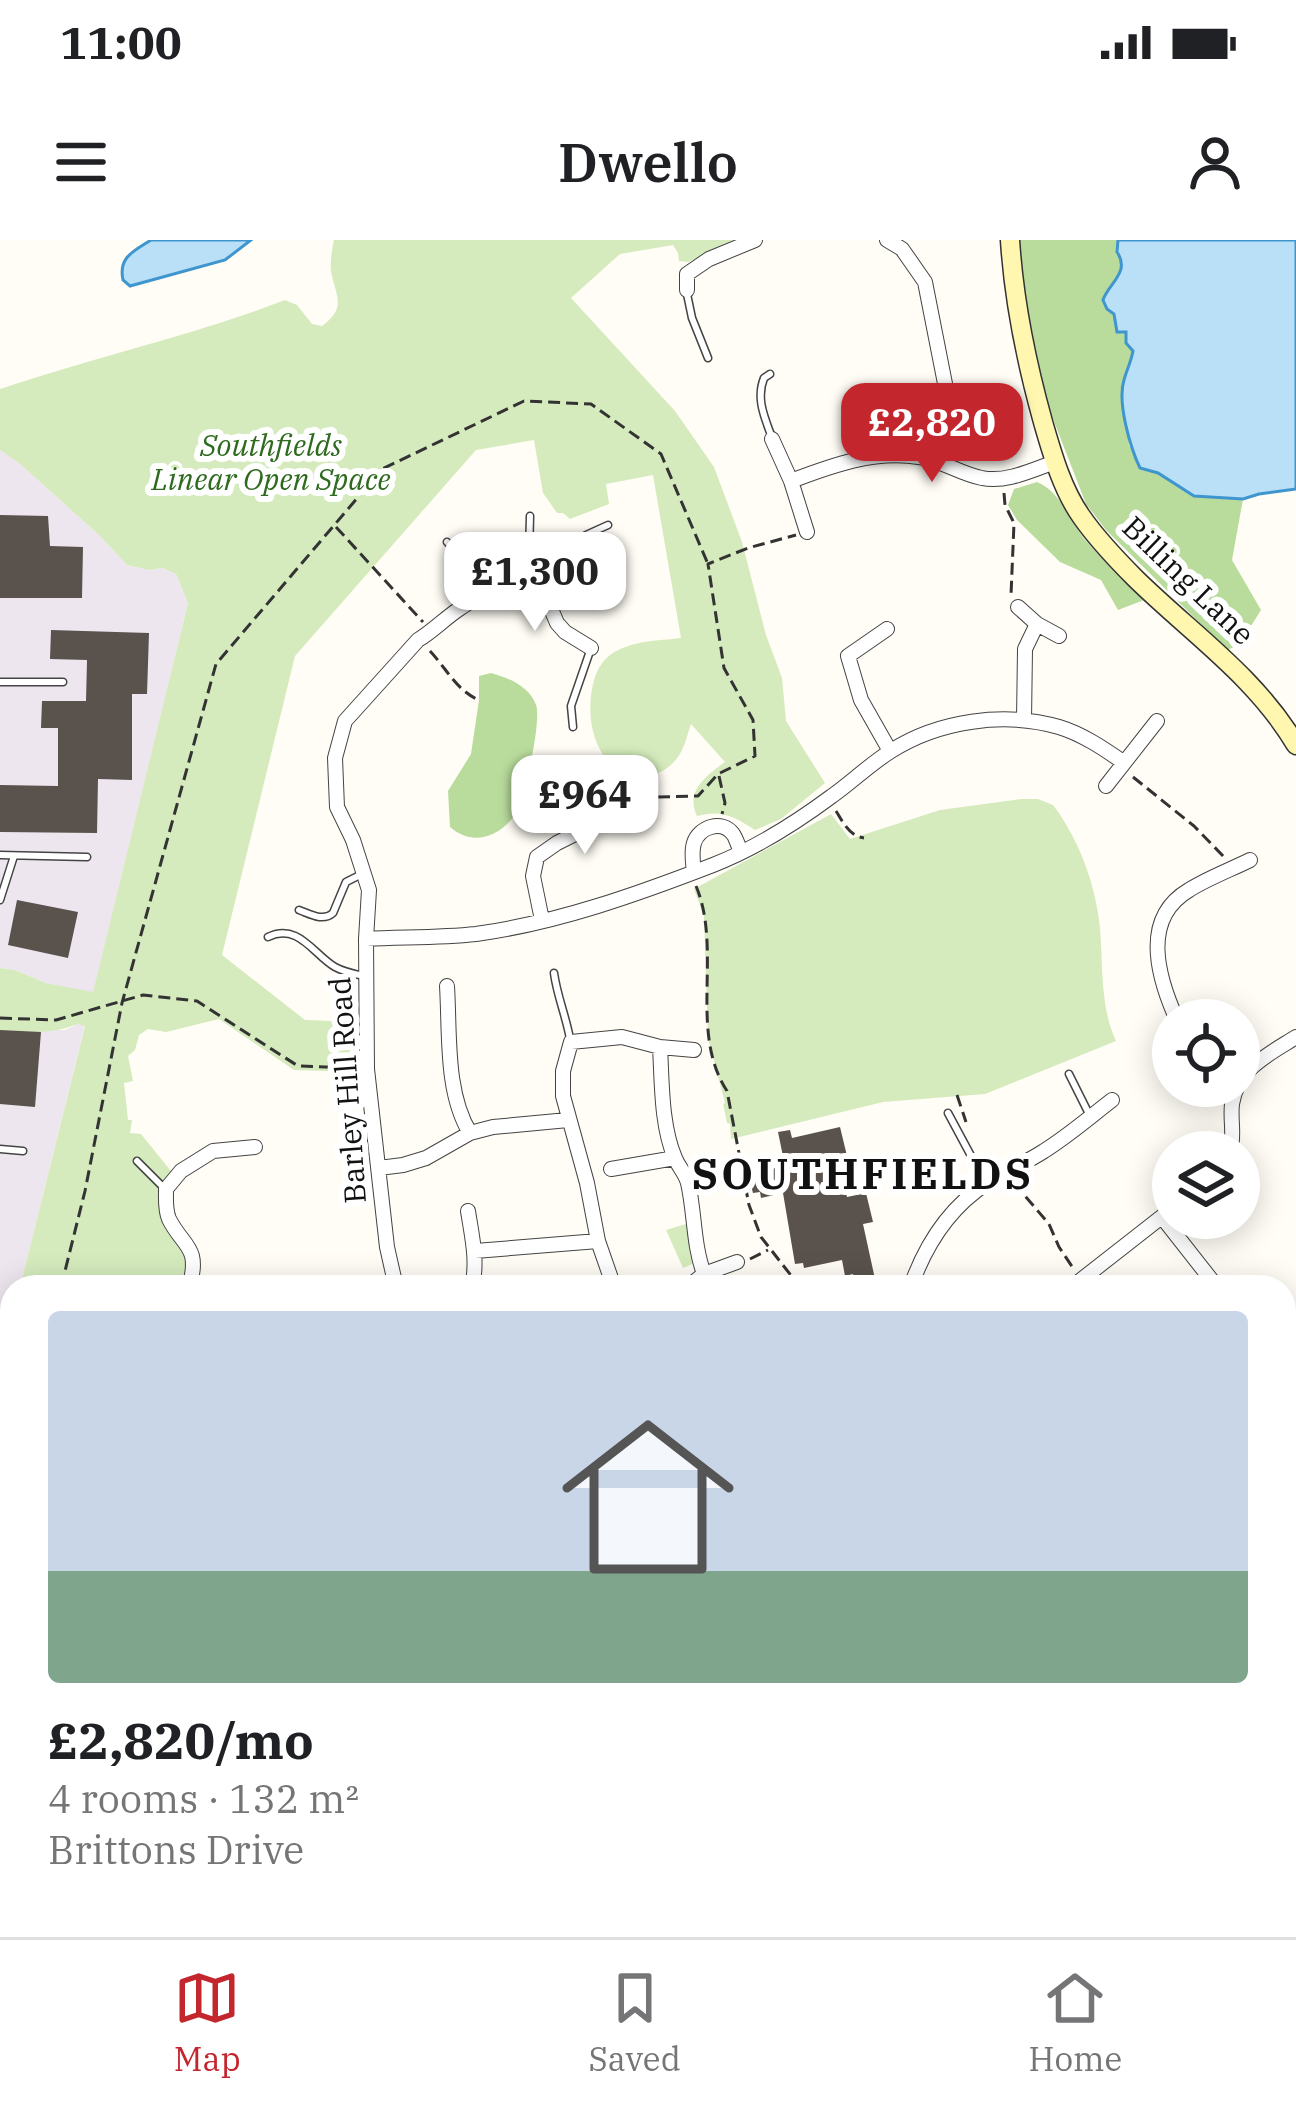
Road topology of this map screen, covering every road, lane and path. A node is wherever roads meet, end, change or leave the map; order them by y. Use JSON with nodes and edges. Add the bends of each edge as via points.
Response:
{"nodes":[{"id":1,"x":755,"y":240,"type":"edge"},
{"id":2,"x":887,"y":240,"type":"edge"},
{"id":3,"x":1010,"y":240,"type":"edge"},
{"id":4,"x":687,"y":290,"type":"joint"},
{"id":5,"x":708,"y":358,"type":"dead end"},
{"id":6,"x":770,"y":374,"type":"dead end"},
{"id":7,"x":772,"y":439,"type":"joint"},
{"id":8,"x":944,"y":462,"type":"junction"},
{"id":9,"x":1055,"y":462,"type":"junction"},
{"id":10,"x":1002,"y":479,"type":"junction"},
{"id":11,"x":790,"y":481,"type":"junction"},
{"id":12,"x":530,"y":516,"type":"dead end"},
{"id":13,"x":608,"y":525,"type":"dead end"},
{"id":14,"x":334,"y":526,"type":"junction"},
{"id":15,"x":807,"y":532,"type":"joint"},
{"id":16,"x":447,"y":542,"type":"dead end"},
{"id":17,"x":524,"y":562,"type":"junction"},
{"id":18,"x":708,"y":564,"type":"junction"},
{"id":19,"x":492,"y":590,"type":"junction"},
{"id":20,"x":1018,"y":607,"type":"joint"},
{"id":21,"x":1037,"y":624,"type":"junction"},
{"id":22,"x":887,"y":629,"type":"dead end"},
{"id":23,"x":426,"y":636,"type":"junction"},
{"id":24,"x":1059,"y":636,"type":"dead end"},
{"id":25,"x":591,"y":648,"type":"joint"},
{"id":26,"x":831,"y":655,"type":"dead end"},
{"id":27,"x":848,"y":656,"type":"junction"},
{"id":28,"x":0,"y":682,"type":"edge"},
{"id":29,"x":63,"y":682,"type":"dead end"},
{"id":30,"x":479,"y":700,"type":"dead end"},
{"id":31,"x":1024,"y":721,"type":"junction"},
{"id":32,"x":1157,"y":721,"type":"dead end"},
{"id":33,"x":573,"y":727,"type":"dead end"},
{"id":34,"x":1296,"y":745,"type":"edge"},
{"id":35,"x":890,"y":751,"type":"junction"},
{"id":36,"x":1123,"y":762,"type":"junction"},
{"id":37,"x":718,"y":774,"type":"junction"},
{"id":38,"x":1106,"y":786,"type":"dead end"},
{"id":39,"x":644,"y":797,"type":"joint"},
{"id":40,"x":828,"y":799,"type":"junction"},
{"id":41,"x":718,"y":827,"type":"junction"},
{"id":42,"x":864,"y":838,"type":"dead end"},
{"id":43,"x":741,"y":853,"type":"junction"},
{"id":44,"x":0,"y":855,"type":"edge"},
{"id":45,"x":14,"y":856,"type":"junction"},
{"id":46,"x":87,"y":857,"type":"dead end"},
{"id":47,"x":1250,"y":860,"type":"dead end"},
{"id":48,"x":1234,"y":868,"type":"junction"},
{"id":49,"x":692,"y":873,"type":"junction"},
{"id":50,"x":364,"y":874,"type":"junction"},
{"id":51,"x":0,"y":900,"type":"edge"},
{"id":52,"x":299,"y":910,"type":"dead end"},
{"id":53,"x":542,"y":920,"type":"junction"},
{"id":54,"x":268,"y":937,"type":"dead end"},
{"id":55,"x":366,"y":939,"type":"junction"},
{"id":56,"x":554,"y":973,"type":"dead end"},
{"id":57,"x":367,"y":977,"type":"junction"},
{"id":58,"x":447,"y":986,"type":"dead end"},
{"id":59,"x":1170,"y":999,"type":"edge"},
{"id":60,"x":122,"y":1004,"type":"junction"},
{"id":61,"x":0,"y":1018,"type":"edge"},
{"id":62,"x":1296,"y":1037,"type":"edge"},
{"id":63,"x":571,"y":1042,"type":"junction"},
{"id":64,"x":660,"y":1047,"type":"junction"},
{"id":65,"x":694,"y":1050,"type":"dead end"},
{"id":66,"x":1260,"y":1060,"type":"edge"},
{"id":67,"x":367,"y":1069,"type":"junction"},
{"id":68,"x":1070,"y":1074,"type":"dead end"},
{"id":69,"x":957,"y":1095,"type":"dead end"},
{"id":70,"x":1112,"y":1100,"type":"dead end"},
{"id":71,"x":948,"y":1113,"type":"dead end"},
{"id":72,"x":1090,"y":1116,"type":"junction"},
{"id":73,"x":568,"y":1120,"type":"junction"},
{"id":74,"x":470,"y":1133,"type":"junction"},
{"id":75,"x":971,"y":1139,"type":"dead end"},
{"id":76,"x":255,"y":1147,"type":"dead end"},
{"id":77,"x":0,"y":1149,"type":"edge"},
{"id":78,"x":22,"y":1151,"type":"dead end"},
{"id":79,"x":675,"y":1158,"type":"junction"},
{"id":80,"x":137,"y":1161,"type":"dead end"},
{"id":81,"x":379,"y":1168,"type":"junction"},
{"id":82,"x":610,"y":1168,"type":"dead end"},
{"id":83,"x":992,"y":1180,"type":"junction"},
{"id":84,"x":166,"y":1189,"type":"junction"},
{"id":85,"x":467,"y":1211,"type":"dead end"},
{"id":86,"x":1152,"y":1225,"type":"edge"},
{"id":87,"x":1185,"y":1239,"type":"edge"},
{"id":88,"x":598,"y":1241,"type":"junction"},
{"id":89,"x":770,"y":1250,"type":"junction"},
{"id":90,"x":475,"y":1251,"type":"junction"},
{"id":91,"x":737,"y":1262,"type":"joint"},
{"id":92,"x":704,"y":1274,"type":"joint"},
{"id":93,"x":65,"y":1275,"type":"edge"},
{"id":94,"x":194,"y":1275,"type":"edge"},
{"id":95,"x":393,"y":1275,"type":"edge"},
{"id":96,"x":475,"y":1275,"type":"edge"},
{"id":97,"x":610,"y":1275,"type":"edge"},
{"id":98,"x":790,"y":1275,"type":"edge"},
{"id":99,"x":915,"y":1275,"type":"edge"},
{"id":100,"x":1072,"y":1275,"type":"edge"},
{"id":101,"x":1086,"y":1275,"type":"edge"},
{"id":102,"x":1209,"y":1275,"type":"edge"}],
"edges":[{"from":1,"to":4,"type":"street","via":[[688,274]]},
{"from":2,"to":8,"type":"street","via":[[925,281],[950,410]]},
{"from":3,"to":9,"type":"street","name":"Billing Lane","via":[[1024,352]]},
{"from":4,"to":5,"type":"lane"},
{"from":6,"to":7,"type":"lane","via":[[760,405]]},
{"from":7,"to":11,"type":"street"},
{"from":8,"to":10,"type":"street"},
{"from":8,"to":11,"type":"street","via":[[884,455]]},
{"from":9,"to":10,"type":"street"},
{"from":9,"to":34,"type":"street","name":"Billing Lane","via":[[1079,515],[1230,663]]},
{"from":10,"to":20,"type":"path","via":[[1014,523],[1011,599]]},
{"from":11,"to":15,"type":"street"},
{"from":12,"to":17,"type":"lane"},
{"from":13,"to":17,"type":"lane","via":[[558,556]]},
{"from":14,"to":18,"type":"path","via":[[382,469],[524,401],[591,404],[661,454]]},
{"from":14,"to":23,"type":"path"},
{"from":14,"to":60,"type":"path","via":[[216,664]]},
{"from":15,"to":18,"type":"path"},
{"from":16,"to":19,"type":"lane"},
{"from":17,"to":19,"type":"street"},
{"from":17,"to":25,"type":"street","via":[[557,623]]},
{"from":18,"to":37,"type":"path","via":[[724,668],[753,720],[755,756]]},
{"from":19,"to":23,"type":"street"},
{"from":20,"to":21,"type":"street"},
{"from":21,"to":24,"type":"street"},
{"from":21,"to":31,"type":"street","via":[[1025,649]]},
{"from":22,"to":27,"type":"street"},
{"from":23,"to":30,"type":"path","via":[[451,678]]},
{"from":23,"to":50,"type":"street","via":[[345,721],[335,758],[337,807]]},
{"from":25,"to":33,"type":"lane"},
{"from":26,"to":27,"type":"street"},
{"from":27,"to":35,"type":"street"},
{"from":28,"to":29,"type":"lane"},
{"from":31,"to":35,"type":"street","name":"Barley Hill Road","via":[[933,730]]},
{"from":31,"to":36,"type":"street","name":"Barley Hill Road","via":[[1061,728]]},
{"from":32,"to":36,"type":"street"},
{"from":35,"to":40,"type":"street","name":"Barley Hill Road"},
{"from":36,"to":38,"type":"street"},
{"from":36,"to":48,"type":"path"},
{"from":37,"to":39,"type":"path","via":[[698,796]]},
{"from":37,"to":41,"type":"path","via":[[725,803]]},
{"from":39,"to":53,"type":"street","via":[[625,800],[538,857],[533,876]]},
{"from":40,"to":42,"type":"path","via":[[847,829]]},
{"from":40,"to":43,"type":"street","name":"Barley Hill Road"},
{"from":41,"to":43,"type":"street","via":[[733,834]]},
{"from":41,"to":49,"type":"street","via":[[696,838]]},
{"from":43,"to":49,"type":"street","name":"Barley Hill Road"},
{"from":44,"to":45,"type":"lane"},
{"from":45,"to":46,"type":"lane"},
{"from":45,"to":51,"type":"lane"},
{"from":47,"to":48,"type":"street"},
{"from":48,"to":59,"type":"street","via":[[1188,890],[1160,924],[1157,957]]},
{"from":49,"to":53,"type":"street","name":"Barley Hill Road"},
{"from":49,"to":89,"type":"path","via":[[706,917],[710,1037],[749,1205]]},
{"from":50,"to":52,"type":"lane","via":[[346,882],[329,916]]},
{"from":50,"to":55,"type":"street"},
{"from":53,"to":55,"type":"street","name":"Barley Hill Road","via":[[472,934]]},
{"from":54,"to":57,"type":"lane","via":[[294,936],[338,970]]},
{"from":55,"to":57,"type":"street","name":"Barley Hill Road"},
{"from":56,"to":63,"type":"lane"},
{"from":57,"to":67,"type":"street","name":"Barley Hill Road"},
{"from":58,"to":74,"type":"street","via":[[454,1085]]},
{"from":60,"to":61,"type":"path","via":[[56,1020]]},
{"from":60,"to":67,"type":"path","via":[[143,995],[197,1001],[298,1066]]},
{"from":60,"to":93,"type":"path"},
{"from":62,"to":66,"type":"street"},
{"from":63,"to":64,"type":"street","via":[[622,1037]]},
{"from":63,"to":73,"type":"street","via":[[563,1071]]},
{"from":64,"to":65,"type":"street"},
{"from":64,"to":79,"type":"street"},
{"from":67,"to":81,"type":"street","name":"Barley Hill Road"},
{"from":68,"to":72,"type":"lane"},
{"from":69,"to":75,"type":"path"},
{"from":70,"to":72,"type":"street"},
{"from":71,"to":83,"type":"lane"},
{"from":72,"to":83,"type":"street"},
{"from":73,"to":74,"type":"street"},
{"from":73,"to":88,"type":"street"},
{"from":74,"to":81,"type":"street","via":[[425,1158]]},
{"from":76,"to":84,"type":"street","via":[[214,1151]]},
{"from":77,"to":78,"type":"lane"},
{"from":79,"to":82,"type":"street"},
{"from":79,"to":92,"type":"street","via":[[686,1175]]},
{"from":80,"to":84,"type":"lane"},
{"from":81,"to":95,"type":"street","name":"Barley Hill Road"},
{"from":83,"to":99,"type":"street","via":[[944,1222]]},
{"from":83,"to":100,"type":"path","via":[[1014,1182],[1049,1224]]},
{"from":84,"to":94,"type":"street","via":[[167,1216],[186,1241]]},
{"from":85,"to":90,"type":"street"},
{"from":86,"to":101,"type":"street"},
{"from":87,"to":102,"type":"street"},
{"from":88,"to":90,"type":"street"},
{"from":88,"to":97,"type":"street"},
{"from":89,"to":91,"type":"path"},
{"from":89,"to":98,"type":"path"},
{"from":90,"to":96,"type":"street"},
{"from":91,"to":92,"type":"street"}]}
